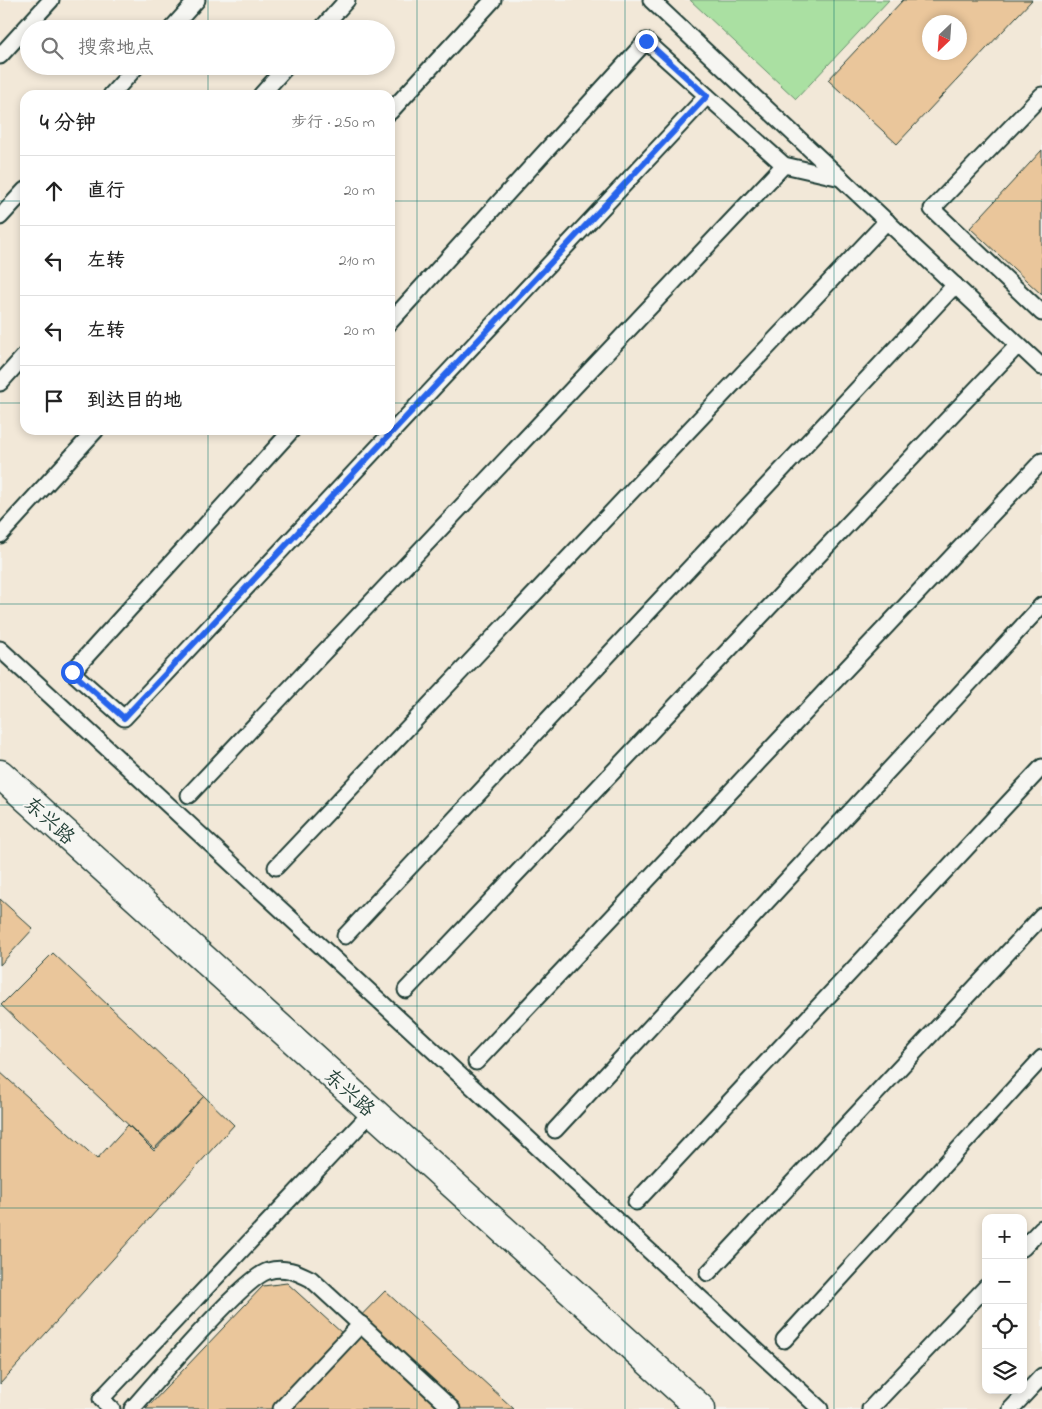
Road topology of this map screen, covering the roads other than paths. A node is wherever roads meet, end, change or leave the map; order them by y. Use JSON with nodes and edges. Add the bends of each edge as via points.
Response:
{"nodes":[{"id":1,"x":51,"y":0,"type":"edge"},
{"id":2,"x":197,"y":0,"type":"edge"},
{"id":3,"x":347,"y":0,"type":"edge"},
{"id":4,"x":493,"y":0,"type":"edge"},
{"id":5,"x":652,"y":0,"type":"edge"},
{"id":6,"x":33,"y":20,"type":"edge"},
{"id":7,"x":179,"y":20,"type":"edge"},
{"id":8,"x":329,"y":20,"type":"edge"},
{"id":9,"x":20,"y":34,"type":"edge"},
{"id":10,"x":0,"y":56,"type":"edge"},
{"id":11,"x":129,"y":75,"type":"edge"},
{"id":12,"x":279,"y":75,"type":"edge"},
{"id":13,"x":115,"y":90,"type":"edge"},
{"id":14,"x":265,"y":90,"type":"edge"},
{"id":15,"x":1042,"y":95,"type":"edge"},
{"id":16,"x":707,"y":96,"type":"junction"},
{"id":17,"x":395,"y":107,"type":"edge"},
{"id":18,"x":784,"y":165,"type":"junction"},
{"id":19,"x":841,"y":178,"type":"junction"},
{"id":20,"x":20,"y":195,"type":"edge"},
{"id":21,"x":0,"y":217,"type":"edge"},
{"id":22,"x":887,"y":222,"type":"junction"},
{"id":23,"x":955,"y":285,"type":"junction"},
{"id":24,"x":1042,"y":313,"type":"edge"},
{"id":25,"x":395,"y":317,"type":"edge"},
{"id":26,"x":1018,"y":345,"type":"junction"},
{"id":27,"x":20,"y":361,"type":"edge"},
{"id":28,"x":1042,"y":367,"type":"edge"},
{"id":29,"x":0,"y":383,"type":"edge"},
{"id":30,"x":395,"y":429,"type":"edge"},
{"id":31,"x":91,"y":435,"type":"edge"},
{"id":32,"x":287,"y":435,"type":"edge"},
{"id":33,"x":389,"y":435,"type":"edge"},
{"id":34,"x":1042,"y":461,"type":"edge"},
{"id":35,"x":0,"y":535,"type":"edge"},
{"id":36,"x":1042,"y":605,"type":"edge"},
{"id":37,"x":0,"y":649,"type":"edge"},
{"id":38,"x":1042,"y":767,"type":"edge"},
{"id":39,"x":0,"y":774,"type":"edge"},
{"id":40,"x":189,"y":794,"type":"dead end"},
{"id":41,"x":276,"y":867,"type":"dead end"},
{"id":42,"x":1042,"y":916,"type":"edge"},
{"id":43,"x":345,"y":936,"type":"dead end"},
{"id":44,"x":406,"y":990,"type":"dead end"},
{"id":45,"x":1042,"y":1058,"type":"edge"},
{"id":46,"x":476,"y":1062,"type":"dead end"},
{"id":47,"x":372,"y":1112,"type":"junction"},
{"id":48,"x":555,"y":1130,"type":"dead end"},
{"id":49,"x":636,"y":1202,"type":"dead end"},
{"id":50,"x":1042,"y":1228,"type":"edge"},
{"id":51,"x":1027,"y":1244,"type":"edge"},
{"id":52,"x":708,"y":1273,"type":"dead end"},
{"id":53,"x":982,"y":1292,"type":"edge"},
{"id":54,"x":361,"y":1324,"type":"junction"},
{"id":55,"x":784,"y":1340,"type":"dead end"},
{"id":56,"x":1042,"y":1376,"type":"edge"},
{"id":57,"x":286,"y":1407,"type":"edge"},
{"id":58,"x":112,"y":1409,"type":"edge"},
{"id":59,"x":132,"y":1409,"type":"edge"},
{"id":60,"x":452,"y":1409,"type":"edge"},
{"id":61,"x":701,"y":1409,"type":"edge"},
{"id":62,"x":820,"y":1409,"type":"edge"},
{"id":63,"x":870,"y":1409,"type":"edge"},
{"id":64,"x":1011,"y":1409,"type":"edge"}],
"edges":[{"from":1,"to":6,"type":"lane"},
{"from":2,"to":7,"type":"lane"},
{"from":3,"to":8,"type":"lane"},
{"from":4,"to":17,"type":"lane"},
{"from":5,"to":19,"type":"lane"},
{"from":9,"to":10,"type":"lane"},
{"from":11,"to":13,"type":"lane"},
{"from":12,"to":14,"type":"lane"},
{"from":15,"to":24,"type":"lane","via":[[932,209]]},
{"from":16,"to":18,"type":"lane"},
{"from":16,"to":25,"type":"lane","via":[[646,41]]},
{"from":16,"to":30,"type":"lane"},
{"from":18,"to":19,"type":"lane"},
{"from":18,"to":40,"type":"lane"},
{"from":19,"to":22,"type":"lane"},
{"from":20,"to":21,"type":"lane"},
{"from":22,"to":23,"type":"lane"},
{"from":22,"to":41,"type":"lane"},
{"from":23,"to":26,"type":"lane"},
{"from":23,"to":43,"type":"lane"},
{"from":26,"to":28,"type":"lane"},
{"from":26,"to":44,"type":"lane"},
{"from":27,"to":29,"type":"lane"},
{"from":31,"to":35,"type":"lane"},
{"from":32,"to":33,"type":"lane","via":[[72,672],[124,718]]},
{"from":34,"to":46,"type":"lane"},
{"from":36,"to":48,"type":"lane"},
{"from":37,"to":62,"type":"lane"},
{"from":38,"to":49,"type":"lane"},
{"from":39,"to":47,"type":"street","name":"东兴路"},
{"from":42,"to":52,"type":"lane"},
{"from":45,"to":55,"type":"lane"},
{"from":47,"to":58,"type":"lane","via":[[101,1400]]},
{"from":47,"to":61,"type":"street","name":"东兴路"},
{"from":50,"to":51,"type":"lane"},
{"from":53,"to":63,"type":"lane"},
{"from":54,"to":57,"type":"lane"},
{"from":54,"to":59,"type":"lane","via":[[311,1279],[284,1268],[266,1272],[239,1292]]},
{"from":54,"to":60,"type":"lane"},
{"from":56,"to":64,"type":"lane"}]}
